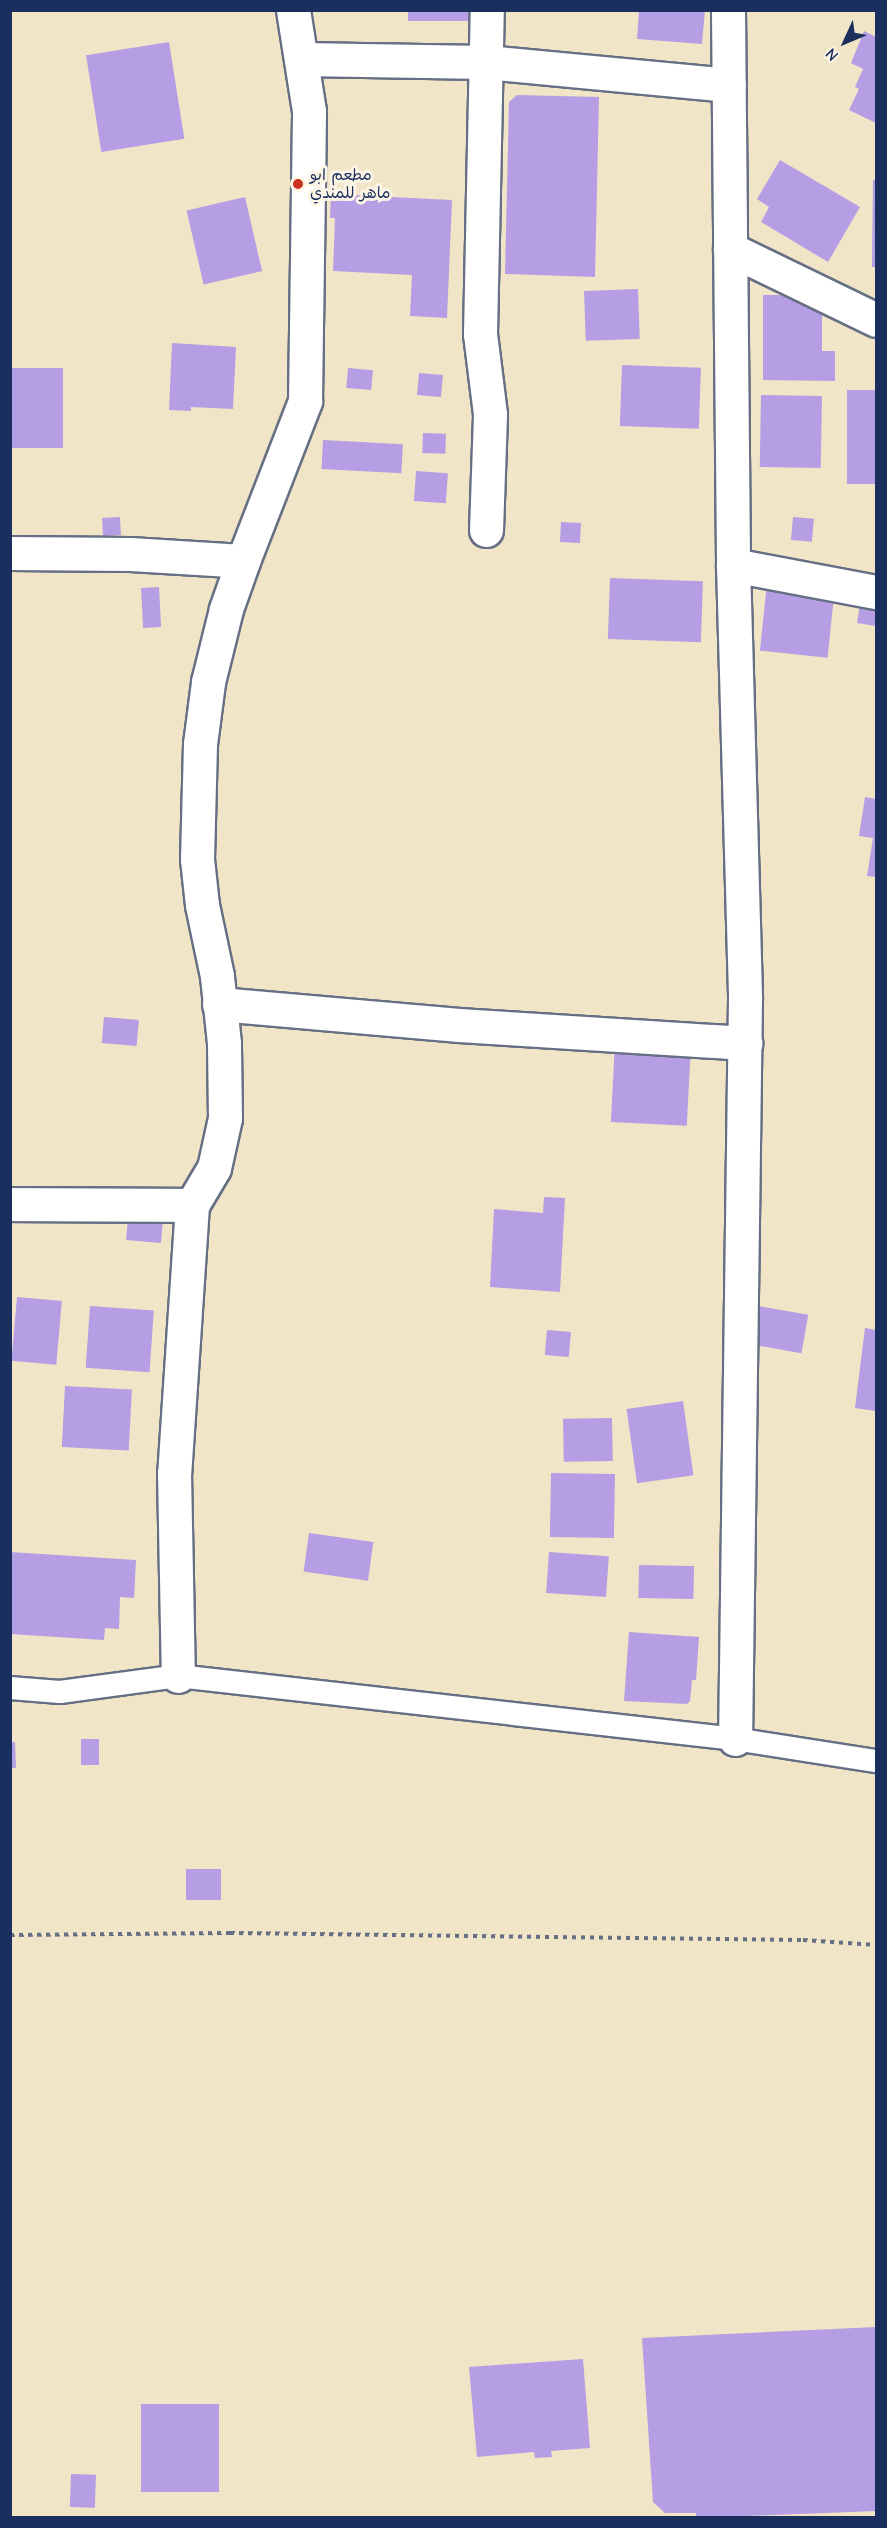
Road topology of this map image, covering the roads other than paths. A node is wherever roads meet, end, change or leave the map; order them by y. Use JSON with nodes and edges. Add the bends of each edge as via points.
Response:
{"nodes":[{"id":1,"x":293,"y":10,"type":"edge"},
{"id":2,"x":487,"y":10,"type":"edge"},
{"id":3,"x":728,"y":10,"type":"edge"},
{"id":4,"x":301,"y":59,"type":"junction"},
{"id":5,"x":486,"y":62,"type":"junction"},
{"id":6,"x":729,"y":85,"type":"junction"},
{"id":7,"x":730,"y":249,"type":"junction"},
{"id":8,"x":876,"y":320,"type":"edge"},
{"id":9,"x":486,"y":530,"type":"dead end"},
{"id":10,"x":10,"y":553,"type":"edge"},
{"id":11,"x":243,"y":561,"type":"junction"},
{"id":12,"x":734,"y":565,"type":"junction"},
{"id":13,"x":876,"y":592,"type":"edge"},
{"id":14,"x":219,"y":1004,"type":"junction"},
{"id":15,"x":745,"y":1043,"type":"junction"},
{"id":16,"x":10,"y":1204,"type":"edge"},
{"id":17,"x":192,"y":1205,"type":"junction"},
{"id":18,"x":178,"y":1676,"type":"junction"},
{"id":19,"x":10,"y":1688,"type":"edge"},
{"id":20,"x":735,"y":1739,"type":"junction"},
{"id":21,"x":876,"y":1761,"type":"edge"}],
"edges":[{"from":1,"to":4,"type":"street"},
{"from":2,"to":5,"type":"street"},
{"from":3,"to":6,"type":"street"},
{"from":4,"to":5,"type":"street"},
{"from":4,"to":11,"type":"street","via":[[309,111],[305,401]]},
{"from":5,"to":6,"type":"street"},
{"from":5,"to":9,"type":"street","via":[[480,334],[490,414]]},
{"from":6,"to":7,"type":"street"},
{"from":7,"to":8,"type":"street"},
{"from":7,"to":12,"type":"street"},
{"from":10,"to":11,"type":"street","via":[[130,554]]},
{"from":11,"to":14,"type":"street","via":[[208,682],[201,744],[197,860]]},
{"from":12,"to":13,"type":"street"},
{"from":12,"to":15,"type":"street"},
{"from":14,"to":15,"type":"street","via":[[459,1025]]},
{"from":14,"to":17,"type":"street","via":[[225,1118],[214,1168]]},
{"from":15,"to":20,"type":"street"},
{"from":16,"to":17,"type":"street"},
{"from":17,"to":18,"type":"street","via":[[174,1473]]},
{"from":18,"to":19,"type":"lane","via":[[60,1692]]},
{"from":18,"to":20,"type":"lane"},
{"from":20,"to":21,"type":"lane"}]}
